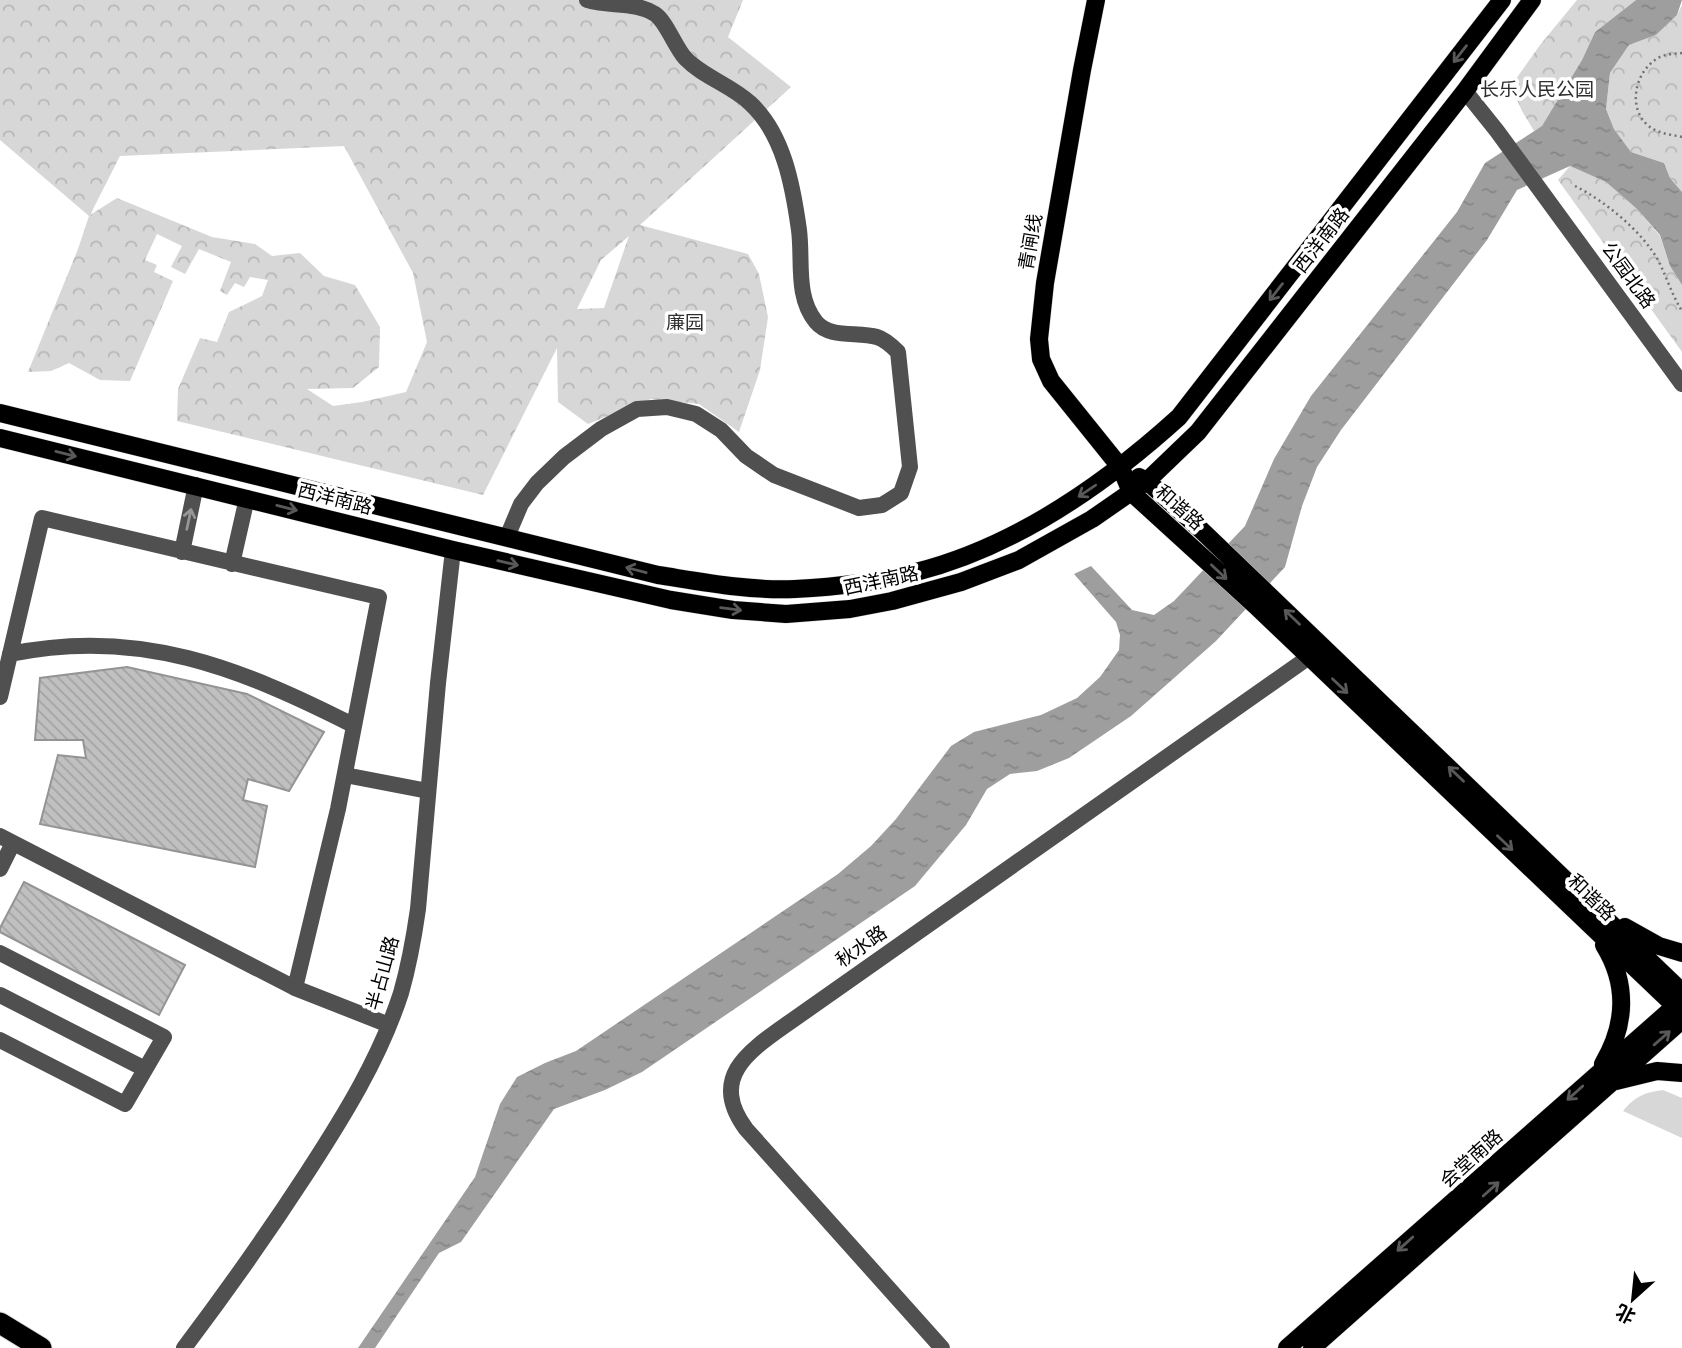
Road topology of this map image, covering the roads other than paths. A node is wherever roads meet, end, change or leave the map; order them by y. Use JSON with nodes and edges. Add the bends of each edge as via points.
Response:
{"nodes":[{"id":1,"x":587,"y":0,"type":"edge"},
{"id":2,"x":1096,"y":0,"type":"edge"},
{"id":3,"x":1502,"y":0,"type":"edge"},
{"id":4,"x":1532,"y":0,"type":"edge"},
{"id":5,"x":1465,"y":91,"type":"junction"},
{"id":6,"x":1682,"y":384,"type":"edge"},
{"id":7,"x":0,"y":413,"type":"edge"},
{"id":8,"x":0,"y":438,"type":"edge"},
{"id":9,"x":1121,"y":468,"type":"junction"},
{"id":10,"x":1147,"y":481,"type":"junction"},
{"id":11,"x":196,"y":485,"type":"junction"},
{"id":12,"x":1131,"y":492,"type":"junction"},
{"id":13,"x":247,"y":498,"type":"junction"},
{"id":14,"x":508,"y":537,"type":"junction"},
{"id":15,"x":453,"y":550,"type":"junction"},
{"id":16,"x":182,"y":552,"type":"junction"},
{"id":17,"x":232,"y":564,"type":"junction"},
{"id":18,"x":1260,"y":599,"type":"junction"},
{"id":19,"x":10,"y":654,"type":"junction"},
{"id":20,"x":1310,"y":657,"type":"junction"},
{"id":21,"x":0,"y":697,"type":"edge"},
{"id":22,"x":353,"y":725,"type":"junction"},
{"id":23,"x":345,"y":775,"type":"junction"},
{"id":24,"x":428,"y":791,"type":"junction"},
{"id":25,"x":7,"y":840,"type":"edge"},
{"id":26,"x":0,"y":869,"type":"edge"},
{"id":27,"x":1591,"y":914,"type":"junction"},
{"id":28,"x":0,"y":953,"type":"edge"},
{"id":29,"x":1682,"y":953,"type":"edge"},
{"id":30,"x":295,"y":988,"type":"junction"},
{"id":31,"x":0,"y":995,"type":"edge"},
{"id":32,"x":1680,"y":1007,"type":"edge"},
{"id":33,"x":389,"y":1025,"type":"junction"},
{"id":34,"x":0,"y":1040,"type":"edge"},
{"id":35,"x":145,"y":1069,"type":"junction"},
{"id":36,"x":1682,"y":1073,"type":"edge"},
{"id":37,"x":1603,"y":1079,"type":"junction"},
{"id":38,"x":0,"y":1324,"type":"edge"},
{"id":39,"x":41,"y":1348,"type":"edge"},
{"id":40,"x":184,"y":1348,"type":"edge"},
{"id":41,"x":942,"y":1348,"type":"edge"},
{"id":42,"x":1287,"y":1348,"type":"edge"},
{"id":43,"x":1312,"y":1348,"type":"edge"}],
"edges":[{"from":1,"to":14,"type":"street","via":[[656,14],[685,58],[750,103],[769,126],[790,184],[799,231],[803,301],[818,324],[834,333],[880,337],[898,352],[910,467],[901,493],[882,505],[859,508],[774,475],[696,414],[667,407],[637,409],[601,429],[537,483],[521,504]]},
{"from":2,"to":9,"type":"main road","name":"青闸线","via":[[1039,339],[1041,359],[1051,381]]},
{"from":3,"to":9,"type":"main road","name":"西洋南路","one_way":true,"via":[[1179,417]]},
{"from":4,"to":5,"type":"main road","name":"西洋南路"},
{"from":5,"to":6,"type":"street","name":"公园北路"},
{"from":5,"to":10,"type":"main road","name":"西洋南路","via":[[1198,432]]},
{"from":7,"to":14,"type":"main road","name":"西洋南路"},
{"from":8,"to":11,"type":"main road","name":"西洋南路","one_way":true},
{"from":9,"to":10,"type":"main road","name":"和谐路"},
{"from":9,"to":12,"type":"main road","name":"和谐路"},
{"from":9,"to":14,"type":"main road","name":"西洋南路","one_way":true,"via":[[991,545],[917,572],[865,582],[793,589],[733,586],[658,575]]},
{"from":10,"to":12,"type":"main road","name":"西洋南路"},
{"from":10,"to":18,"type":"main road","name":"和谐路","via":[[1198,527]]},
{"from":11,"to":13,"type":"main road","name":"西洋南路"},
{"from":16,"to":11,"type":"street","one_way":true},
{"from":15,"to":12,"type":"main road","name":"西洋南路","one_way":true,"via":[[671,600],[733,610],[815,612],[892,601],[985,573],[1056,540]]},
{"from":12,"to":18,"type":"main road","name":"和谐路","one_way":true},
{"from":13,"to":15,"type":"main road","name":"西洋南路","one_way":true},
{"from":13,"to":17,"type":"street"},
{"from":15,"to":24,"type":"street","name":"半占山路"},
{"from":16,"to":17,"type":"street"},
{"from":16,"to":19,"type":"street","via":[[42,518]]},
{"from":17,"to":22,"type":"street","via":[[379,597]]},
{"from":18,"to":20,"type":"main road","name":"和谐路"},
{"from":27,"to":18,"type":"main road","name":"和谐路","one_way":true},
{"from":19,"to":21,"type":"street"},
{"from":19,"to":22,"type":"street","via":[[87,645],[149,649],[235,671]]},
{"from":20,"to":27,"type":"main road","name":"和谐路","one_way":true},
{"from":20,"to":41,"type":"street","name":"秋水路","via":[[790,1022],[753,1049],[736,1069],[730,1095],[746,1129]]},
{"from":22,"to":23,"type":"street"},
{"from":23,"to":24,"type":"street"},
{"from":23,"to":30,"type":"street"},
{"from":24,"to":33,"type":"street","name":"半占山路","via":[[413,945]]},
{"from":25,"to":26,"type":"street"},
{"from":25,"to":30,"type":"street"},
{"from":27,"to":29,"type":"main road"},
{"from":27,"to":32,"type":"main road","name":"和谐路"},
{"from":27,"to":37,"type":"main road","via":[[1614,964],[1623,1003]]},
{"from":28,"to":35,"type":"street","via":[[164,1037]]},
{"from":30,"to":33,"type":"street"},
{"from":31,"to":35,"type":"street"},
{"from":32,"to":37,"type":"main road","name":"会堂南路"},
{"from":33,"to":40,"type":"street","name":"半占山路","via":[[366,1075],[317,1158]]},
{"from":34,"to":35,"type":"street","via":[[125,1104]]},
{"from":36,"to":37,"type":"main road","via":[[1657,1071]]},
{"from":37,"to":42,"type":"main road","name":"会堂南路","one_way":true},
{"from":43,"to":37,"type":"main road","name":"会堂南路","one_way":true},
{"from":38,"to":39,"type":"highway"}]}
